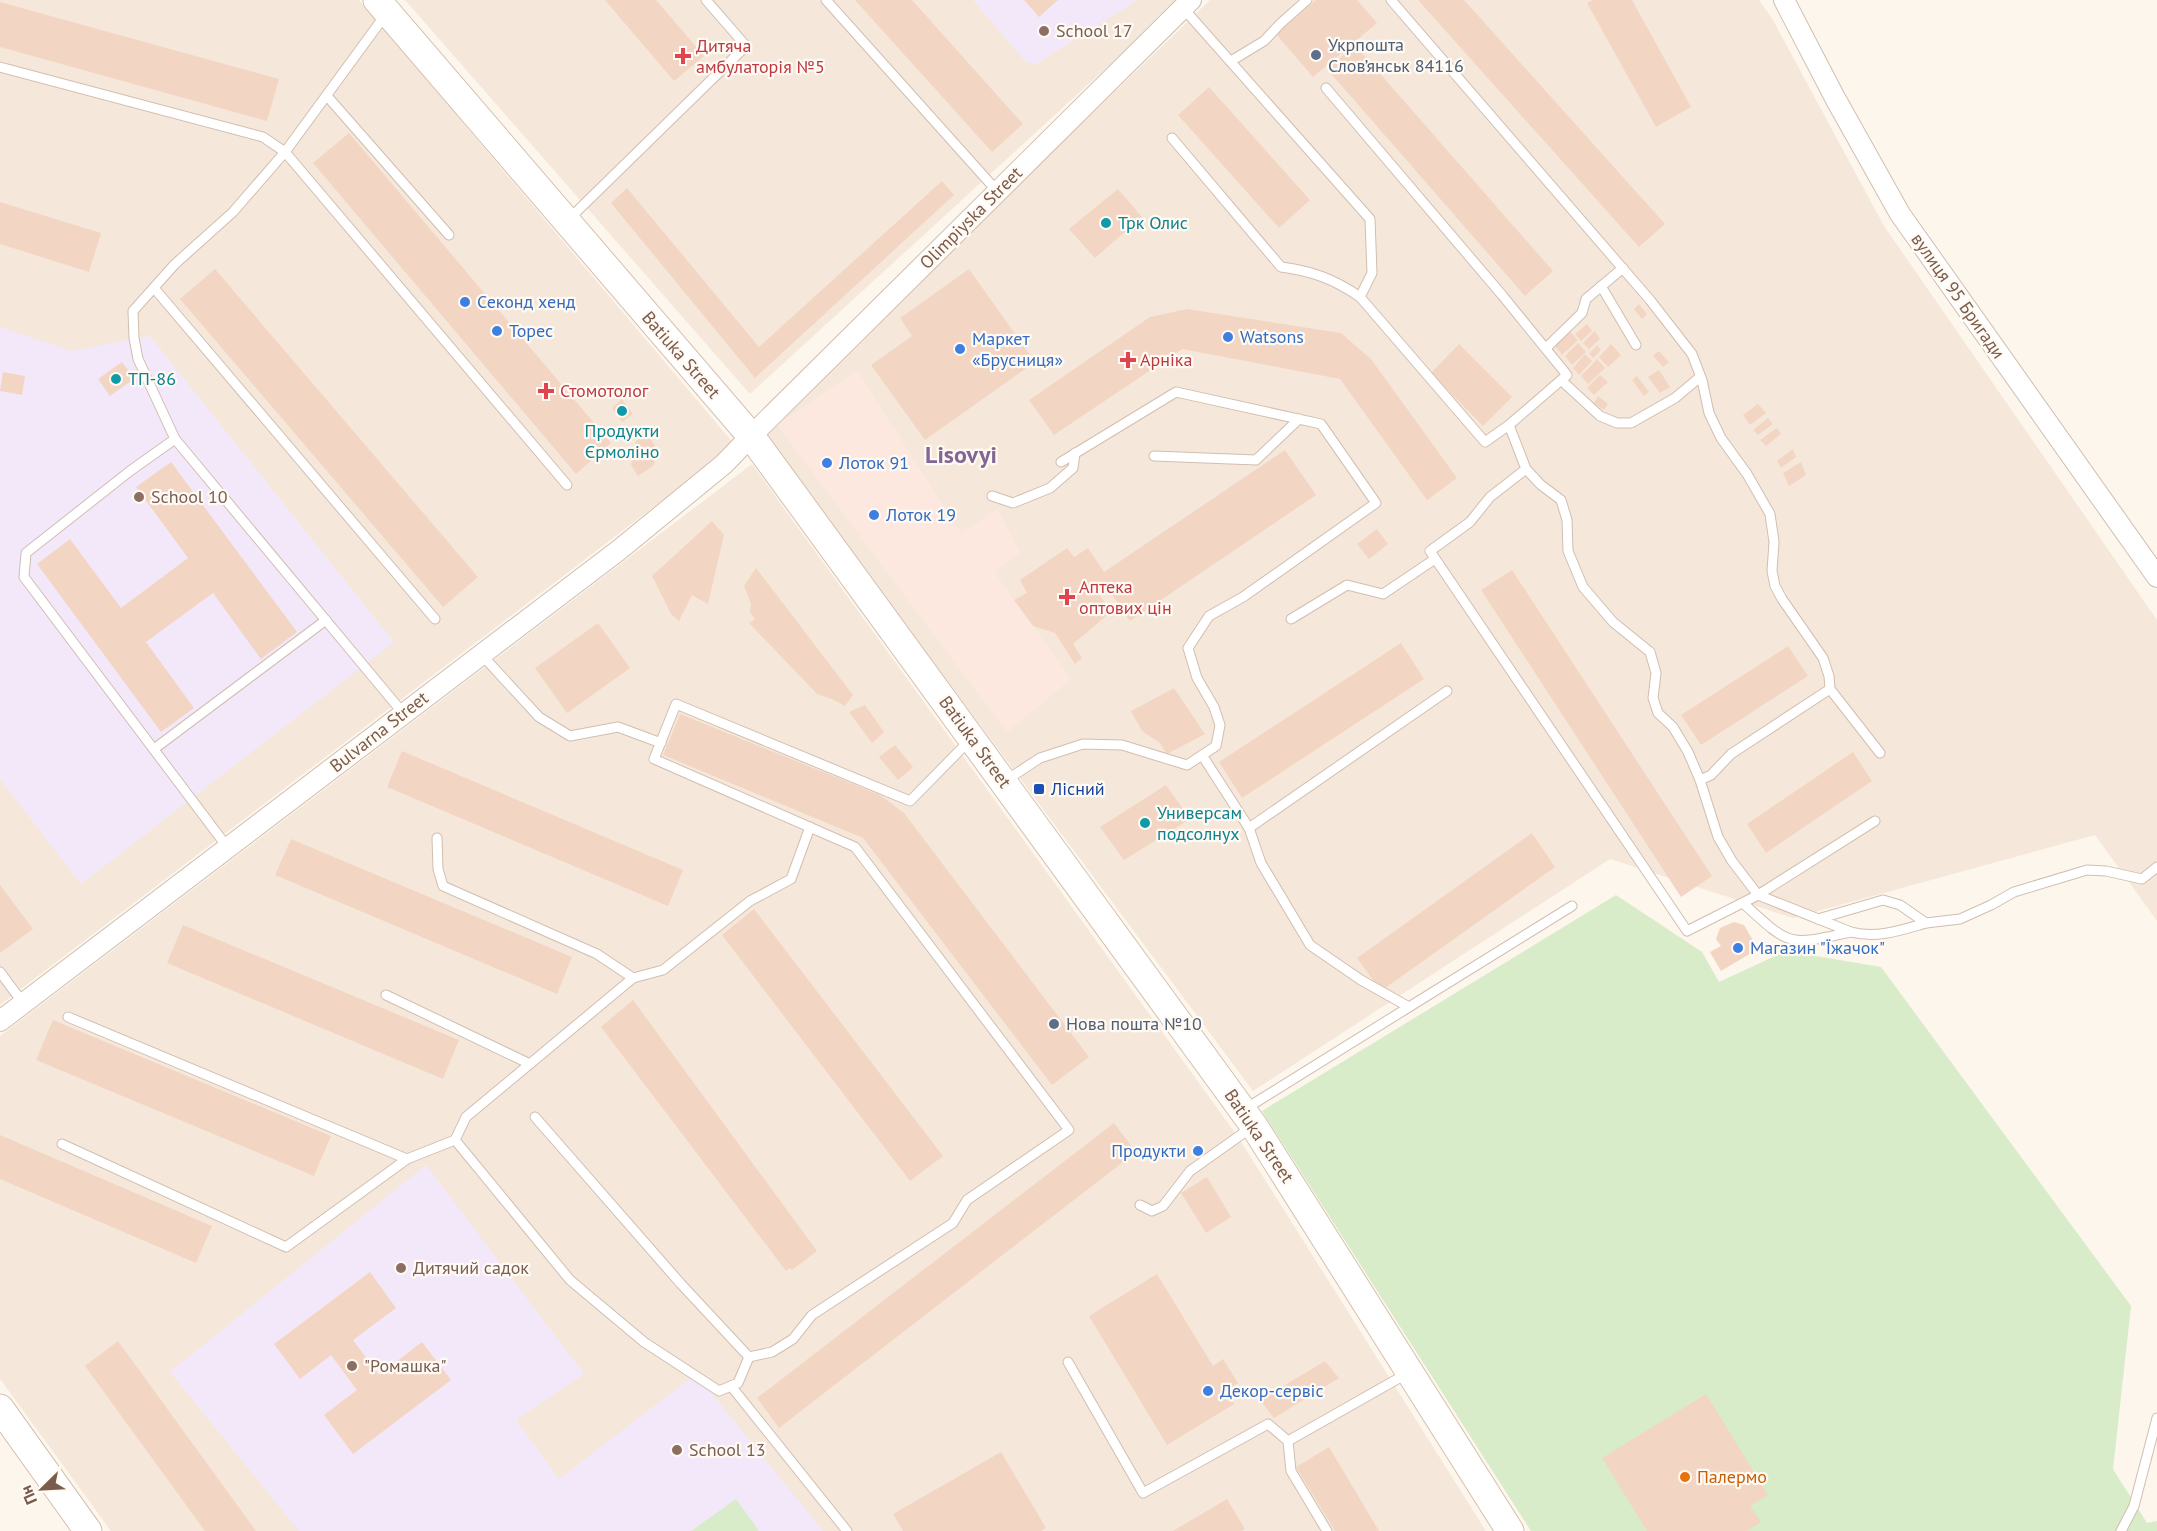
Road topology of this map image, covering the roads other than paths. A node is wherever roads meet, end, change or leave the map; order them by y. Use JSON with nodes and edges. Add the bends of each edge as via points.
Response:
{"nodes":[{"id":1,"x":706,"y":0,"type":"edge"},
{"id":2,"x":826,"y":0,"type":"edge"},
{"id":3,"x":1307,"y":0,"type":"edge"},
{"id":4,"x":1391,"y":0,"type":"edge"},
{"id":5,"x":1784,"y":0,"type":"edge"},
{"id":6,"x":1187,"y":4,"type":"edge"},
{"id":7,"x":382,"y":6,"type":"edge"},
{"id":8,"x":1232,"y":62,"type":"junction"},
{"id":9,"x":0,"y":66,"type":"edge"},
{"id":10,"x":1326,"y":88,"type":"dead end"},
{"id":11,"x":327,"y":96,"type":"junction"},
{"id":12,"x":1172,"y":138,"type":"dead end"},
{"id":13,"x":285,"y":152,"type":"junction"},
{"id":14,"x":997,"y":191,"type":"junction"},
{"id":15,"x":566,"y":221,"type":"junction"},
{"id":16,"x":449,"y":235,"type":"dead end"},
{"id":17,"x":1623,"y":268,"type":"junction"},
{"id":18,"x":1601,"y":286,"type":"junction"},
{"id":19,"x":153,"y":288,"type":"junction"},
{"id":20,"x":1360,"y":297,"type":"junction"},
{"id":21,"x":1636,"y":345,"type":"dead end"},
{"id":22,"x":1546,"y":348,"type":"junction"},
{"id":23,"x":1700,"y":377,"type":"junction"},
{"id":24,"x":1562,"y":380,"type":"junction"},
{"id":25,"x":1299,"y":419,"type":"junction"},
{"id":26,"x":1509,"y":425,"type":"junction"},
{"id":27,"x":751,"y":436,"type":"junction"},
{"id":28,"x":175,"y":439,"type":"junction"},
{"id":29,"x":1075,"y":453,"type":"junction"},
{"id":30,"x":1154,"y":456,"type":"dead end"},
{"id":31,"x":1061,"y":462,"type":"dead end"},
{"id":32,"x":1526,"y":469,"type":"junction"},
{"id":33,"x":567,"y":485,"type":"dead end"},
{"id":34,"x":992,"y":496,"type":"dead end"},
{"id":35,"x":1435,"y":559,"type":"junction"},
{"id":36,"x":2157,"y":577,"type":"edge"},
{"id":37,"x":435,"y":619,"type":"dead end"},
{"id":38,"x":1292,"y":619,"type":"dead end"},
{"id":39,"x":326,"y":620,"type":"junction"},
{"id":40,"x":481,"y":654,"type":"junction"},
{"id":41,"x":1830,"y":689,"type":"junction"},
{"id":42,"x":1447,"y":691,"type":"dead end"},
{"id":43,"x":403,"y":713,"type":"junction"},
{"id":44,"x":972,"y":739,"type":"junction"},
{"id":45,"x":661,"y":743,"type":"junction"},
{"id":46,"x":154,"y":748,"type":"junction"},
{"id":47,"x":1880,"y":753,"type":"dead end"},
{"id":48,"x":1202,"y":755,"type":"junction"},
{"id":49,"x":1700,"y":780,"type":"junction"},
{"id":50,"x":1003,"y":782,"type":"junction"},
{"id":51,"x":1875,"y":821,"type":"dead end"},
{"id":52,"x":810,"y":828,"type":"junction"},
{"id":53,"x":1249,"y":828,"type":"junction"},
{"id":54,"x":437,"y":838,"type":"dead end"},
{"id":55,"x":228,"y":848,"type":"junction"},
{"id":56,"x":2157,"y":867,"type":"edge"},
{"id":57,"x":1758,"y":895,"type":"junction"},
{"id":58,"x":1743,"y":903,"type":"junction"},
{"id":59,"x":1572,"y":906,"type":"dead end"},
{"id":60,"x":1818,"y":919,"type":"junction"},
{"id":61,"x":1926,"y":922,"type":"junction"},
{"id":62,"x":1851,"y":932,"type":"junction"},
{"id":63,"x":0,"y":972,"type":"edge"},
{"id":64,"x":633,"y":978,"type":"junction"},
{"id":65,"x":386,"y":995,"type":"dead end"},
{"id":66,"x":23,"y":1003,"type":"junction"},
{"id":67,"x":1409,"y":1007,"type":"junction"},
{"id":68,"x":68,"y":1017,"type":"dead end"},
{"id":69,"x":0,"y":1021,"type":"edge"},
{"id":70,"x":530,"y":1064,"type":"junction"},
{"id":71,"x":535,"y":1117,"type":"dead end"},
{"id":72,"x":1249,"y":1118,"type":"junction"},
{"id":73,"x":455,"y":1140,"type":"junction"},
{"id":74,"x":62,"y":1144,"type":"dead end"},
{"id":75,"x":407,"y":1159,"type":"junction"},
{"id":76,"x":1140,"y":1205,"type":"dead end"},
{"id":77,"x":749,"y":1357,"type":"junction"},
{"id":78,"x":1068,"y":1362,"type":"dead end"},
{"id":79,"x":1410,"y":1372,"type":"junction"},
{"id":80,"x":731,"y":1386,"type":"junction"},
{"id":81,"x":0,"y":1408,"type":"edge"},
{"id":82,"x":2157,"y":1418,"type":"edge"},
{"id":83,"x":1288,"y":1442,"type":"junction"},
{"id":84,"x":88,"y":1531,"type":"edge"},
{"id":85,"x":848,"y":1531,"type":"edge"},
{"id":86,"x":1327,"y":1531,"type":"edge"},
{"id":87,"x":1510,"y":1531,"type":"edge"},
{"id":88,"x":2121,"y":1531,"type":"edge"}],
"edges":[{"from":1,"to":15,"type":"lane","via":[[746,46]]},
{"from":2,"to":14,"type":"lane"},
{"from":3,"to":8,"type":"lane","via":[[1264,41]]},
{"from":4,"to":17,"type":"lane"},
{"from":5,"to":36,"type":"street","name":"вулиця 95 Бригади","via":[[1900,214]]},
{"from":6,"to":8,"type":"lane"},
{"from":6,"to":14,"type":"street","name":"Olimpiyska Street"},
{"from":7,"to":11,"type":"lane"},
{"from":7,"to":15,"type":"street","name":"Batiuka Street"},
{"from":8,"to":20,"type":"lane","via":[[1370,219],[1372,273]]},
{"from":9,"to":13,"type":"lane","via":[[263,137]]},
{"from":10,"to":22,"type":"lane"},
{"from":11,"to":13,"type":"lane"},
{"from":11,"to":16,"type":"lane"},
{"from":12,"to":20,"type":"lane","via":[[1281,267],[1330,278]]},
{"from":13,"to":19,"type":"lane","via":[[233,212]]},
{"from":13,"to":33,"type":"lane"},
{"from":14,"to":27,"type":"street","name":"Olimpiyska Street"},
{"from":15,"to":27,"type":"street","name":"Batiuka Street"},
{"from":17,"to":18,"type":"lane"},
{"from":17,"to":23,"type":"lane","via":[[1692,354]]},
{"from":18,"to":21,"type":"lane"},
{"from":18,"to":22,"type":"lane","via":[[1586,299],[1582,313]]},
{"from":19,"to":28,"type":"lane","via":[[133,311],[134,338],[138,359]]},
{"from":19,"to":37,"type":"lane"},
{"from":20,"to":26,"type":"lane","via":[[1485,442]]},
{"from":22,"to":24,"type":"lane","via":[[1567,375]]},
{"from":23,"to":24,"type":"lane","via":[[1674,398],[1631,423],[1617,423],[1600,416]]},
{"from":23,"to":41,"type":"lane","via":[[1709,413],[1721,438],[1748,474],[1770,514],[1775,586],[1823,658]]},
{"from":24,"to":26,"type":"lane"},
{"from":25,"to":29,"type":"lane","via":[[1176,392]]},
{"from":25,"to":30,"type":"lane","via":[[1256,460]]},
{"from":25,"to":48,"type":"lane","via":[[1321,424],[1376,503],[1243,597],[1209,616],[1188,648],[1197,678],[1220,725],[1216,746]]},
{"from":26,"to":32,"type":"lane"},
{"from":27,"to":40,"type":"street","name":"Bulvarna Street","via":[[724,464],[627,543]]},
{"from":27,"to":44,"type":"street","name":"Batiuka Street"},
{"from":28,"to":39,"type":"lane"},
{"from":28,"to":46,"type":"lane","via":[[26,553],[24,577]]},
{"from":29,"to":31,"type":"lane"},
{"from":29,"to":34,"type":"lane","via":[[1073,468],[1050,488],[1013,503]]},
{"from":32,"to":35,"type":"lane","via":[[1490,497],[1470,522],[1430,551]]},
{"from":32,"to":49,"type":"lane","via":[[1561,500],[1567,520],[1568,551],[1582,587],[1613,622],[1650,652],[1656,673],[1653,698],[1658,713],[1673,727]]},
{"from":35,"to":38,"type":"lane","via":[[1383,594],[1347,585]]},
{"from":35,"to":58,"type":"lane","via":[[1687,932]]},
{"from":39,"to":43,"type":"lane"},
{"from":39,"to":46,"type":"lane"},
{"from":40,"to":43,"type":"street","name":"Bulvarna Street"},
{"from":40,"to":45,"type":"lane","via":[[539,717],[570,736],[618,727]]},
{"from":41,"to":47,"type":"lane"},
{"from":41,"to":49,"type":"lane","via":[[1731,754],[1711,775]]},
{"from":42,"to":53,"type":"lane"},
{"from":43,"to":55,"type":"street","name":"Bulvarna Street"},
{"from":44,"to":45,"type":"lane","via":[[910,801],[676,704]]},
{"from":44,"to":50,"type":"street","name":"Batiuka Street"},
{"from":45,"to":52,"type":"lane","via":[[654,759]]},
{"from":46,"to":55,"type":"lane"},
{"from":48,"to":50,"type":"lane","via":[[1187,765],[1122,746],[1083,744],[1040,758]]},
{"from":48,"to":53,"type":"lane"},
{"from":49,"to":57,"type":"lane","via":[[1718,837]]},
{"from":50,"to":72,"type":"street","name":"Batiuka Street"},
{"from":51,"to":57,"type":"lane"},
{"from":52,"to":64,"type":"lane","via":[[791,879],[750,901],[663,970]]},
{"from":52,"to":77,"type":"lane","via":[[855,847],[1070,1130],[966,1200],[953,1222],[812,1315],[793,1339],[772,1352]]},
{"from":53,"to":67,"type":"lane","via":[[1262,863],[1310,945]]},
{"from":54,"to":64,"type":"lane","via":[[443,886],[597,954]]},
{"from":55,"to":66,"type":"street","name":"Bulvarna Street"},
{"from":56,"to":61,"type":"lane","via":[[2142,879],[2087,870],[2014,892],[1960,919]]},
{"from":57,"to":58,"type":"lane"},
{"from":57,"to":60,"type":"lane"},
{"from":58,"to":62,"type":"lane","via":[[1780,936],[1793,942]]},
{"from":59,"to":67,"type":"lane"},
{"from":60,"to":61,"type":"lane","via":[[1883,900],[1900,905]]},
{"from":60,"to":62,"type":"lane"},
{"from":61,"to":62,"type":"lane","via":[[1868,937]]},
{"from":63,"to":66,"type":"lane"},
{"from":64,"to":70,"type":"lane"},
{"from":65,"to":70,"type":"lane"},
{"from":66,"to":69,"type":"street","name":"Bulvarna Street"},
{"from":67,"to":72,"type":"lane"},
{"from":68,"to":75,"type":"lane"},
{"from":70,"to":73,"type":"lane","via":[[466,1117]]},
{"from":71,"to":77,"type":"lane"},
{"from":72,"to":76,"type":"lane","via":[[1190,1171],[1163,1206],[1152,1211]]},
{"from":72,"to":79,"type":"street","name":"Batiuka Street"},
{"from":73,"to":75,"type":"lane"},
{"from":73,"to":80,"type":"lane","via":[[570,1280],[644,1342],[719,1391]]},
{"from":74,"to":75,"type":"lane","via":[[286,1247]]},
{"from":77,"to":80,"type":"lane","via":[[738,1383]]},
{"from":78,"to":83,"type":"lane","via":[[1143,1493],[1268,1424]]},
{"from":79,"to":83,"type":"lane"},
{"from":79,"to":87,"type":"street","name":"Batiuka Street"},
{"from":80,"to":85,"type":"lane"},
{"from":81,"to":84,"type":"street"},
{"from":82,"to":88,"type":"lane","via":[[2134,1506]]},
{"from":83,"to":86,"type":"lane","via":[[1291,1471]]}]}
